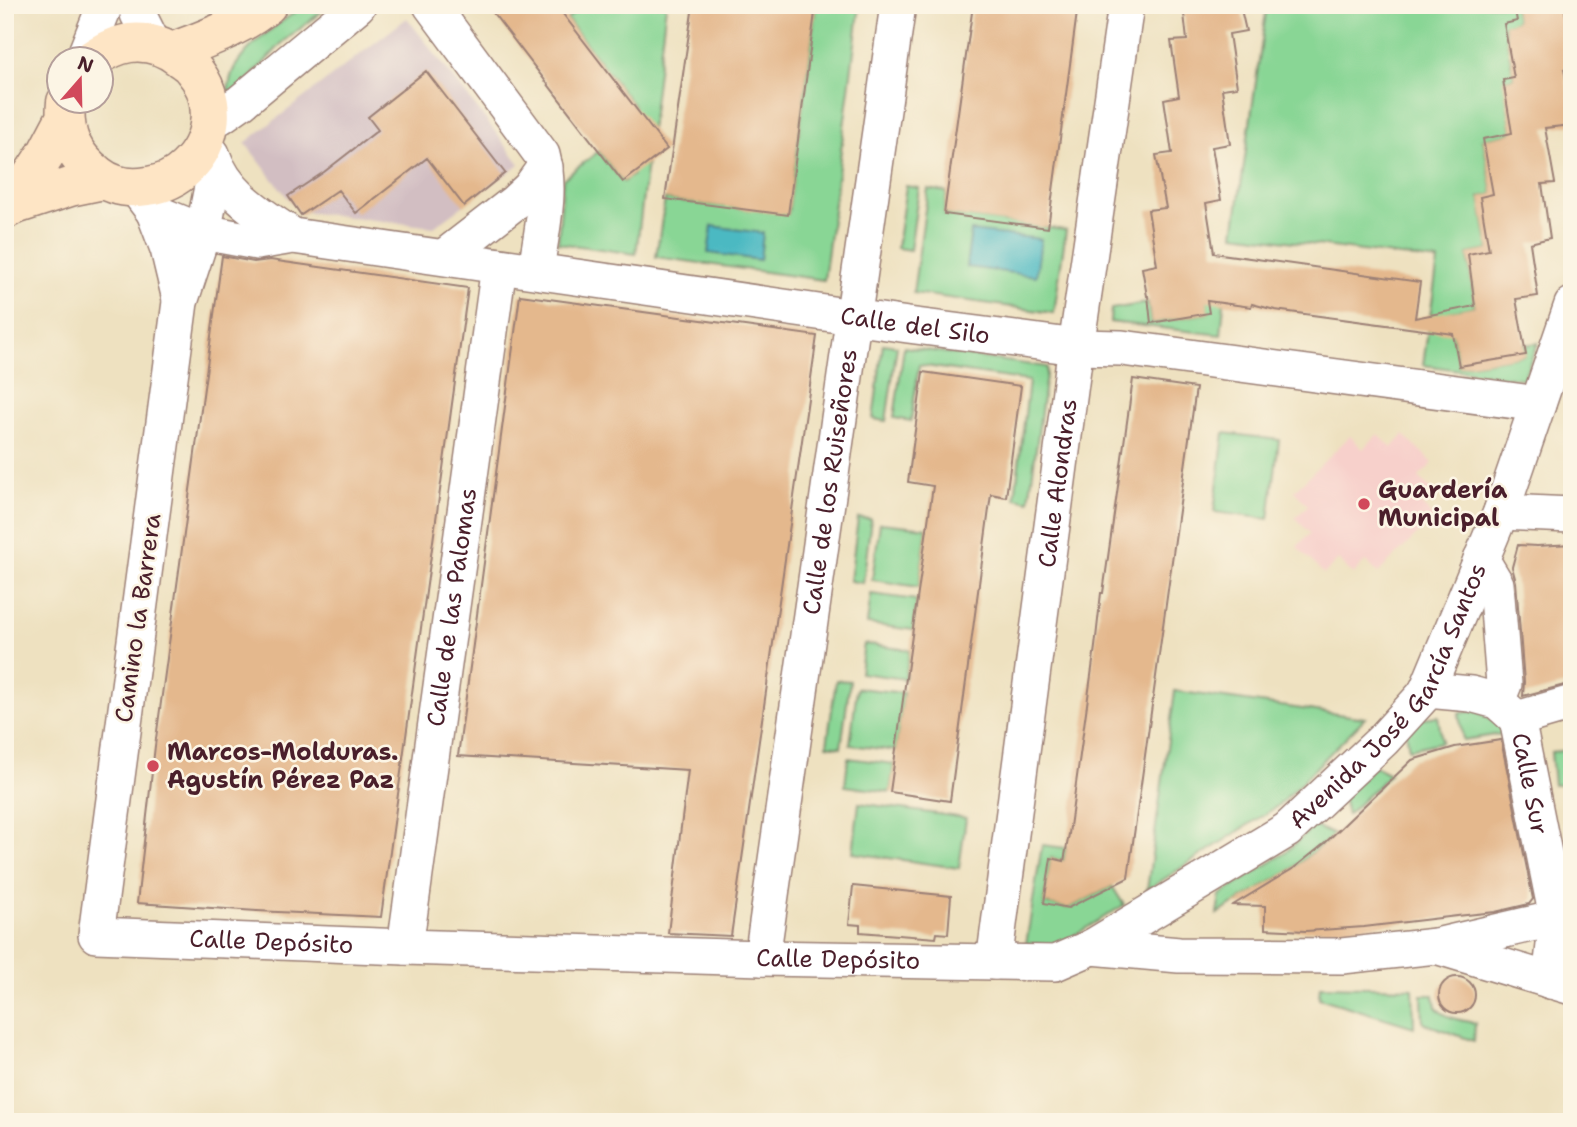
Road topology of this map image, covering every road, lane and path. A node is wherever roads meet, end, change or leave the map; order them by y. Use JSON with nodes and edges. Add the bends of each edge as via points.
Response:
{"nodes":[{"id":1,"x":105,"y":5,"type":"edge"},
{"id":2,"x":136,"y":5,"type":"edge"},
{"id":3,"x":358,"y":5,"type":"edge"},
{"id":4,"x":430,"y":5,"type":"edge"},
{"id":5,"x":898,"y":5,"type":"edge"},
{"id":6,"x":1126,"y":5,"type":"edge"},
{"id":7,"x":259,"y":12,"type":"edge"},
{"id":8,"x":89,"y":46,"type":"edge"},
{"id":9,"x":116,"y":46,"type":"edge"},
{"id":10,"x":163,"y":48,"type":"junction"},
{"id":11,"x":63,"y":116,"type":"edge"},
{"id":12,"x":67,"y":116,"type":"edge"},
{"id":13,"x":209,"y":130,"type":"junction"},
{"id":14,"x":545,"y":167,"type":"junction"},
{"id":15,"x":131,"y":193,"type":"junction"},
{"id":16,"x":8,"y":208,"type":"edge"},
{"id":17,"x":203,"y":232,"type":"junction"},
{"id":18,"x":293,"y":236,"type":"junction"},
{"id":19,"x":444,"y":257,"type":"junction"},
{"id":20,"x":499,"y":266,"type":"junction"},
{"id":21,"x":536,"y":270,"type":"junction"},
{"id":22,"x":180,"y":302,"type":"junction"},
{"id":23,"x":1572,"y":304,"type":"edge"},
{"id":24,"x":853,"y":316,"type":"junction"},
{"id":25,"x":1077,"y":347,"type":"junction"},
{"id":26,"x":1538,"y":404,"type":"junction"},
{"id":27,"x":1501,"y":512,"type":"junction"},
{"id":28,"x":1572,"y":515,"type":"edge"},
{"id":29,"x":1481,"y":558,"type":"junction"},
{"id":30,"x":1427,"y":690,"type":"junction"},
{"id":31,"x":1572,"y":703,"type":"edge"},
{"id":32,"x":1507,"y":710,"type":"junction"},
{"id":33,"x":1567,"y":923,"type":"edge"},
{"id":34,"x":96,"y":934,"type":"joint"},
{"id":35,"x":1436,"y":946,"type":"junction"},
{"id":36,"x":405,"y":947,"type":"junction"},
{"id":37,"x":1092,"y":947,"type":"junction"},
{"id":38,"x":762,"y":958,"type":"junction"},
{"id":39,"x":994,"y":962,"type":"junction"},
{"id":40,"x":1561,"y":984,"type":"edge"}],
"edges":[{"from":1,"to":8,"type":"street"},
{"from":2,"to":10,"type":"street"},
{"from":3,"to":13,"type":"street"},
{"from":4,"to":14,"type":"street","via":[[533,141]]},
{"from":5,"to":24,"type":"street","name":"Calle de los Ruiseñores"},
{"from":6,"to":25,"type":"street","name":"Calle Alondras"},
{"from":7,"to":10,"type":"main road","via":[[215,35]]},
{"from":7,"to":13,"type":"main road"},
{"from":9,"to":10,"type":"main road","via":[[131,43]]},
{"from":10,"to":13,"type":"main road","via":[[192,68]]},
{"from":11,"to":16,"type":"main road","via":[[46,154]]},
{"from":12,"to":15,"type":"main road","via":[[70,143],[84,164]]},
{"from":13,"to":15,"type":"main road","via":[[195,160],[179,175]]},
{"from":13,"to":17,"type":"street","name":"Camino la Barrera"},
{"from":13,"to":18,"type":"street","name":"Calle del Silo","via":[[244,203]]},
{"from":14,"to":19,"type":"street","via":[[515,202]]},
{"from":14,"to":21,"type":"street","via":[[547,189]]},
{"from":15,"to":16,"type":"main road","via":[[71,187]]},
{"from":15,"to":17,"type":"street","name":"Calle del Silo"},
{"from":15,"to":22,"type":"street","name":"Camino la Barrera","via":[[168,249]]},
{"from":17,"to":18,"type":"street","name":"Calle del Silo","via":[[257,242]]},
{"from":17,"to":22,"type":"street","name":"Camino la Barrera"},
{"from":18,"to":19,"type":"street","name":"Calle del Silo"},
{"from":19,"to":20,"type":"street","name":"Calle del Silo"},
{"from":20,"to":21,"type":"street","name":"Calle del Silo"},
{"from":20,"to":36,"type":"street","name":"Calle de las Palomas"},
{"from":21,"to":24,"type":"street","name":"Calle del Silo"},
{"from":22,"to":34,"type":"street","name":"Camino la Barrera"},
{"from":23,"to":26,"type":"street","name":"Avenida José García Santos"},
{"from":24,"to":25,"type":"street","name":"Calle del Silo"},
{"from":24,"to":38,"type":"street","name":"Calle de los Ruiseñores"},
{"from":25,"to":26,"type":"street","name":"Calle del Silo","via":[[1122,348]]},
{"from":25,"to":39,"type":"street","name":"Calle Alondras"},
{"from":26,"to":27,"type":"street","name":"Avenida José García Santos"},
{"from":27,"to":28,"type":"street"},
{"from":27,"to":29,"type":"street","name":"Avenida José García Santos"},
{"from":29,"to":30,"type":"street","name":"Avenida José García Santos"},
{"from":29,"to":32,"type":"street","name":"Calle Sur","via":[[1496,584]]},
{"from":30,"to":32,"type":"street","via":[[1471,694]]},
{"from":30,"to":37,"type":"street","name":"Avenida José García Santos","via":[[1383,740],[1287,830]]},
{"from":31,"to":32,"type":"street"},
{"from":32,"to":33,"type":"street","name":"Calle Sur"},
{"from":33,"to":35,"type":"street"},
{"from":33,"to":40,"type":"street","name":"Calle Sur"},
{"from":34,"to":36,"type":"street","name":"Calle Depósito"},
{"from":35,"to":37,"type":"street","name":"Calle Depósito","via":[[1342,956],[1179,955]]},
{"from":35,"to":40,"type":"street","name":"Calle Depósito"},
{"from":36,"to":38,"type":"street","name":"Calle Depósito"},
{"from":37,"to":39,"type":"street","name":"Calle Depósito","via":[[1055,963]]},
{"from":38,"to":39,"type":"street","name":"Calle Depósito"}]}
